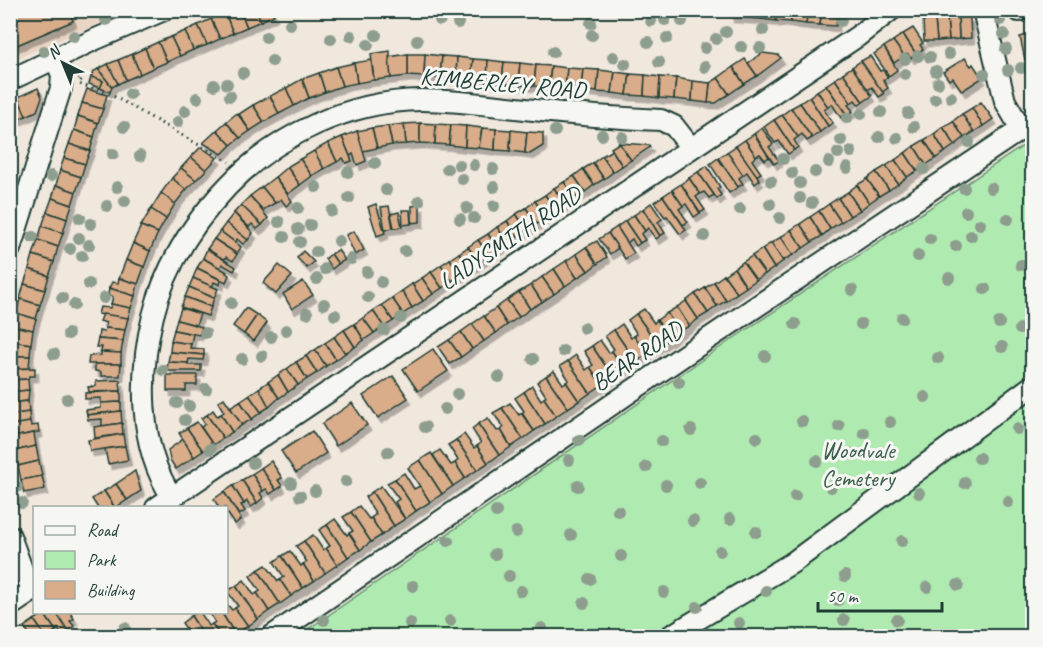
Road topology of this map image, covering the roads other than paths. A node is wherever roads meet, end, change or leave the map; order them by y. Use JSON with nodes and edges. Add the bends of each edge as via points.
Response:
{"nodes":[{"id":1,"x":164,"y":10,"type":"edge"},
{"id":2,"x":891,"y":10,"type":"edge"},
{"id":3,"x":983,"y":10,"type":"edge"},
{"id":4,"x":55,"y":58,"type":"junction"},
{"id":5,"x":10,"y":80,"type":"edge"},
{"id":6,"x":1027,"y":125,"type":"edge"},
{"id":7,"x":691,"y":148,"type":"junction"},
{"id":8,"x":10,"y":249,"type":"edge"},
{"id":9,"x":1032,"y":386,"type":"edge"},
{"id":10,"x":164,"y":502,"type":"edge"},
{"id":11,"x":10,"y":536,"type":"edge"},
{"id":12,"x":33,"y":588,"type":"edge"},
{"id":13,"x":33,"y":591,"type":"edge"},
{"id":14,"x":10,"y":606,"type":"edge"},
{"id":15,"x":272,"y":636,"type":"edge"},
{"id":16,"x":670,"y":636,"type":"edge"}],
"edges":[{"from":1,"to":4,"type":"street"},
{"from":2,"to":7,"type":"street","name":"LADYSMITH ROAD"},
{"from":3,"to":6,"type":"street","via":[[1005,100]]},
{"from":4,"to":5,"type":"street"},
{"from":4,"to":8,"type":"street","via":[[62,88]]},
{"from":6,"to":15,"type":"street","name":"BEAR ROAD"},
{"from":7,"to":10,"type":"street","name":"LADYSMITH ROAD"},
{"from":7,"to":10,"type":"street","name":"KIMBERLEY ROAD","via":[[671,123],[661,120],[420,100],[381,104],[333,117],[278,145],[215,199],[187,237],[160,292],[147,347],[145,389],[150,443]]},
{"from":9,"to":16,"type":"street","via":[[792,563]]},
{"from":11,"to":12,"type":"street"},
{"from":13,"to":14,"type":"street"}]}
